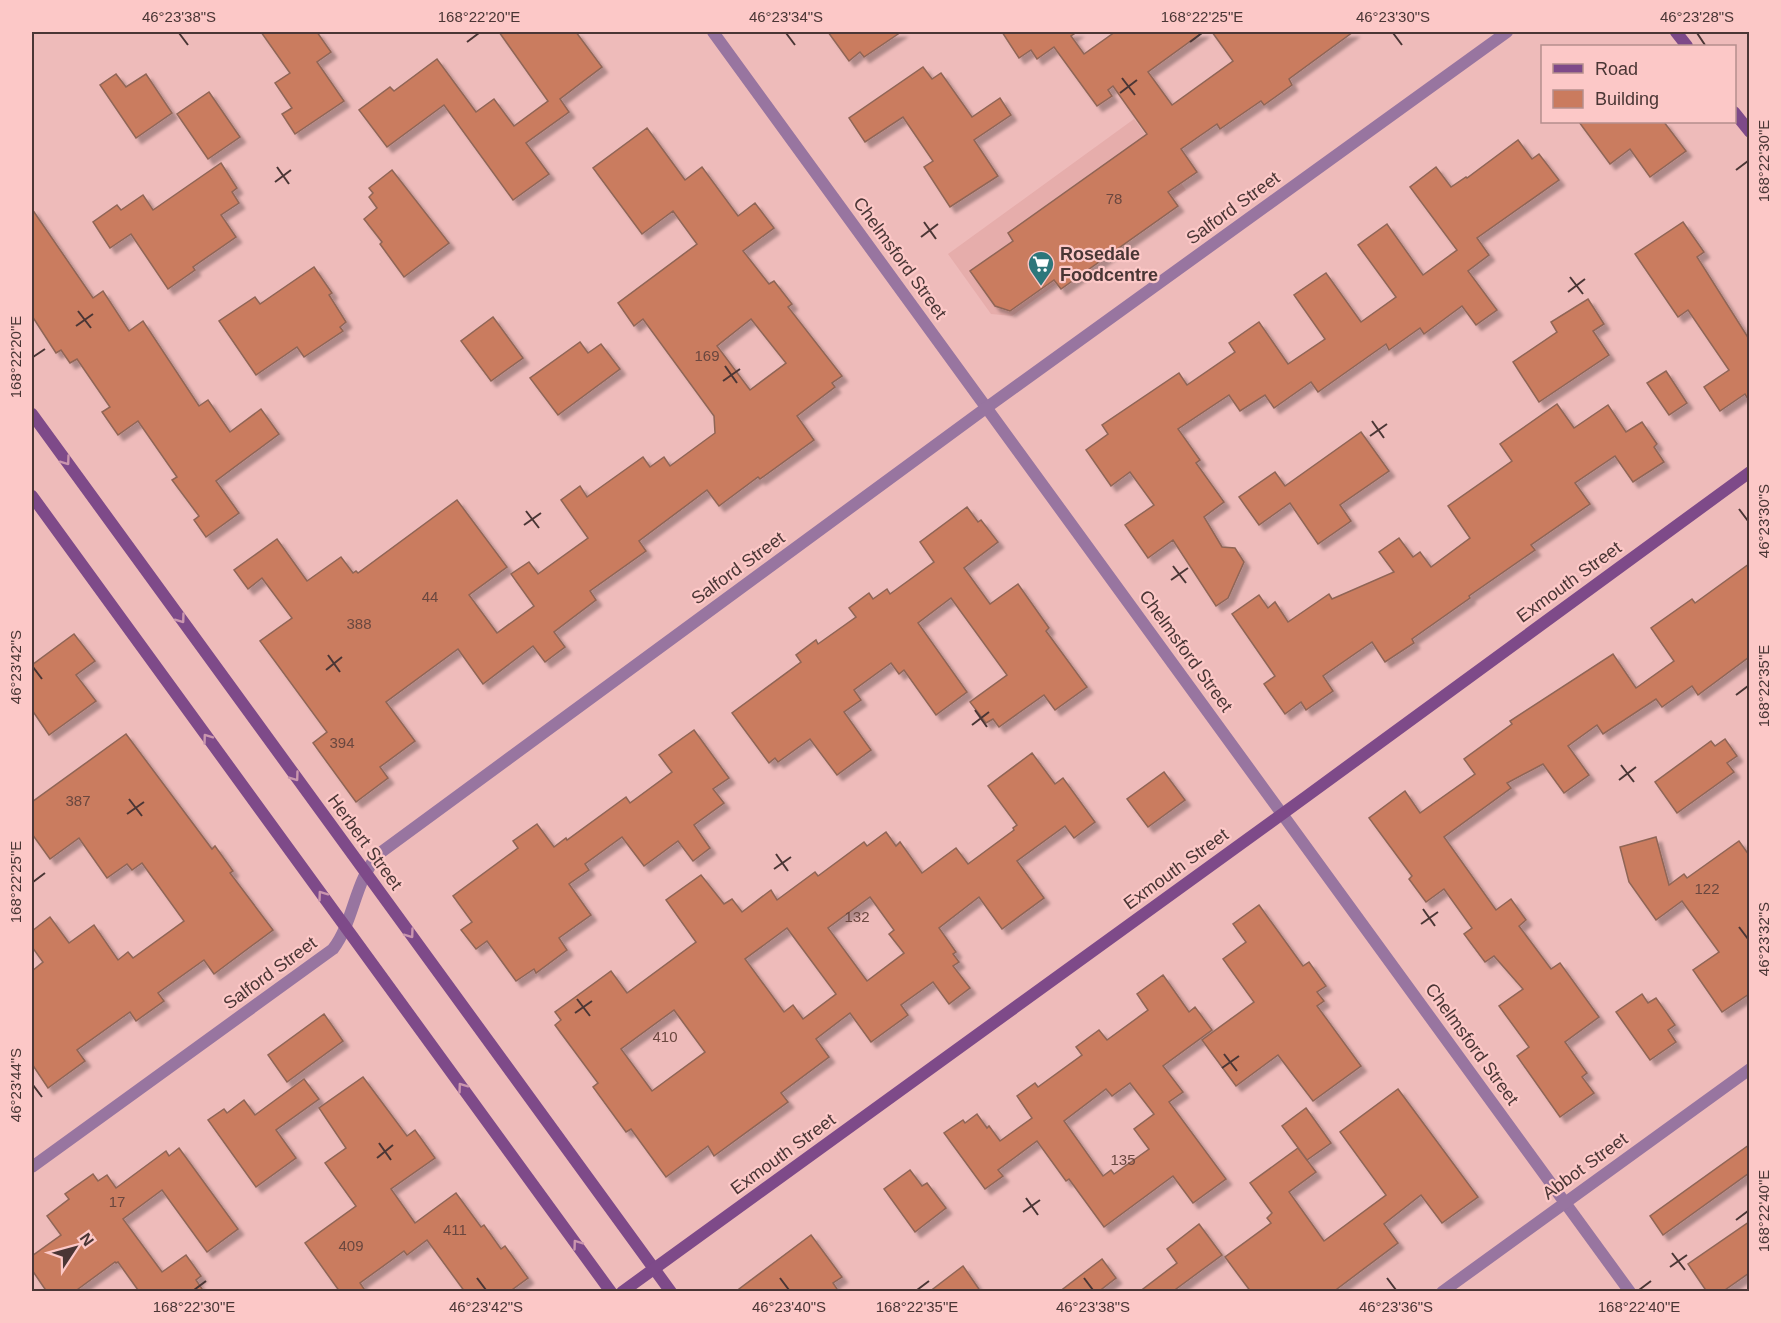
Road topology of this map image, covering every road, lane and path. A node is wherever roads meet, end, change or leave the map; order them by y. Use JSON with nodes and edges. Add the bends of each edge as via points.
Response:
{"nodes":[{"id":1,"x":712,"y":32,"type":"edge"},
{"id":2,"x":1507,"y":32,"type":"edge"},
{"id":3,"x":1676,"y":32,"type":"edge"},
{"id":4,"x":1686,"y":45,"type":"edge"},
{"id":5,"x":1736,"y":115,"type":"edge"},
{"id":6,"x":1749,"y":132,"type":"edge"},
{"id":7,"x":986,"y":408,"type":"junction"},
{"id":8,"x":32,"y":414,"type":"edge"},
{"id":9,"x":1749,"y":472,"type":"edge"},
{"id":10,"x":32,"y":496,"type":"edge"},
{"id":11,"x":1282,"y":814,"type":"junction"},
{"id":12,"x":365,"y":873,"type":"junction"},
{"id":13,"x":346,"y":928,"type":"junction"},
{"id":14,"x":1749,"y":1069,"type":"edge"},
{"id":15,"x":32,"y":1167,"type":"edge"},
{"id":16,"x":1565,"y":1202,"type":"junction"},
{"id":17,"x":655,"y":1269,"type":"junction"},
{"id":18,"x":611,"y":1292,"type":"edge"},
{"id":19,"x":622,"y":1292,"type":"edge"},
{"id":20,"x":671,"y":1292,"type":"edge"},
{"id":21,"x":1442,"y":1292,"type":"edge"},
{"id":22,"x":1630,"y":1292,"type":"edge"}],
"edges":[{"from":1,"to":7,"type":"street","name":"Chelmsford Street"},
{"from":2,"to":7,"type":"street","name":"Salford Street"},
{"from":3,"to":4,"type":"street"},
{"from":5,"to":6,"type":"street"},
{"from":7,"to":11,"type":"street","name":"Chelmsford Street"},
{"from":7,"to":12,"type":"street","name":"Salford Street","via":[[380,853]]},
{"from":8,"to":12,"type":"street","name":"Herbert Street","one_way":true},
{"from":9,"to":11,"type":"street","name":"Exmouth Street"},
{"from":13,"to":10,"type":"street","one_way":true},
{"from":11,"to":16,"type":"street","name":"Chelmsford Street"},
{"from":11,"to":17,"type":"street","name":"Exmouth Street"},
{"from":12,"to":13,"type":"street","name":"Salford Street"},
{"from":12,"to":17,"type":"street","name":"Herbert Street","one_way":true},
{"from":13,"to":15,"type":"street","name":"Salford Street","via":[[333,949]]},
{"from":18,"to":13,"type":"street","one_way":true},
{"from":14,"to":16,"type":"street","name":"Abbot Street"},
{"from":16,"to":21,"type":"street","name":"Abbot Street"},
{"from":16,"to":22,"type":"street","name":"Chelmsford Street"},
{"from":17,"to":19,"type":"street","name":"Exmouth Street"},
{"from":17,"to":20,"type":"street","name":"Herbert Street"}]}
